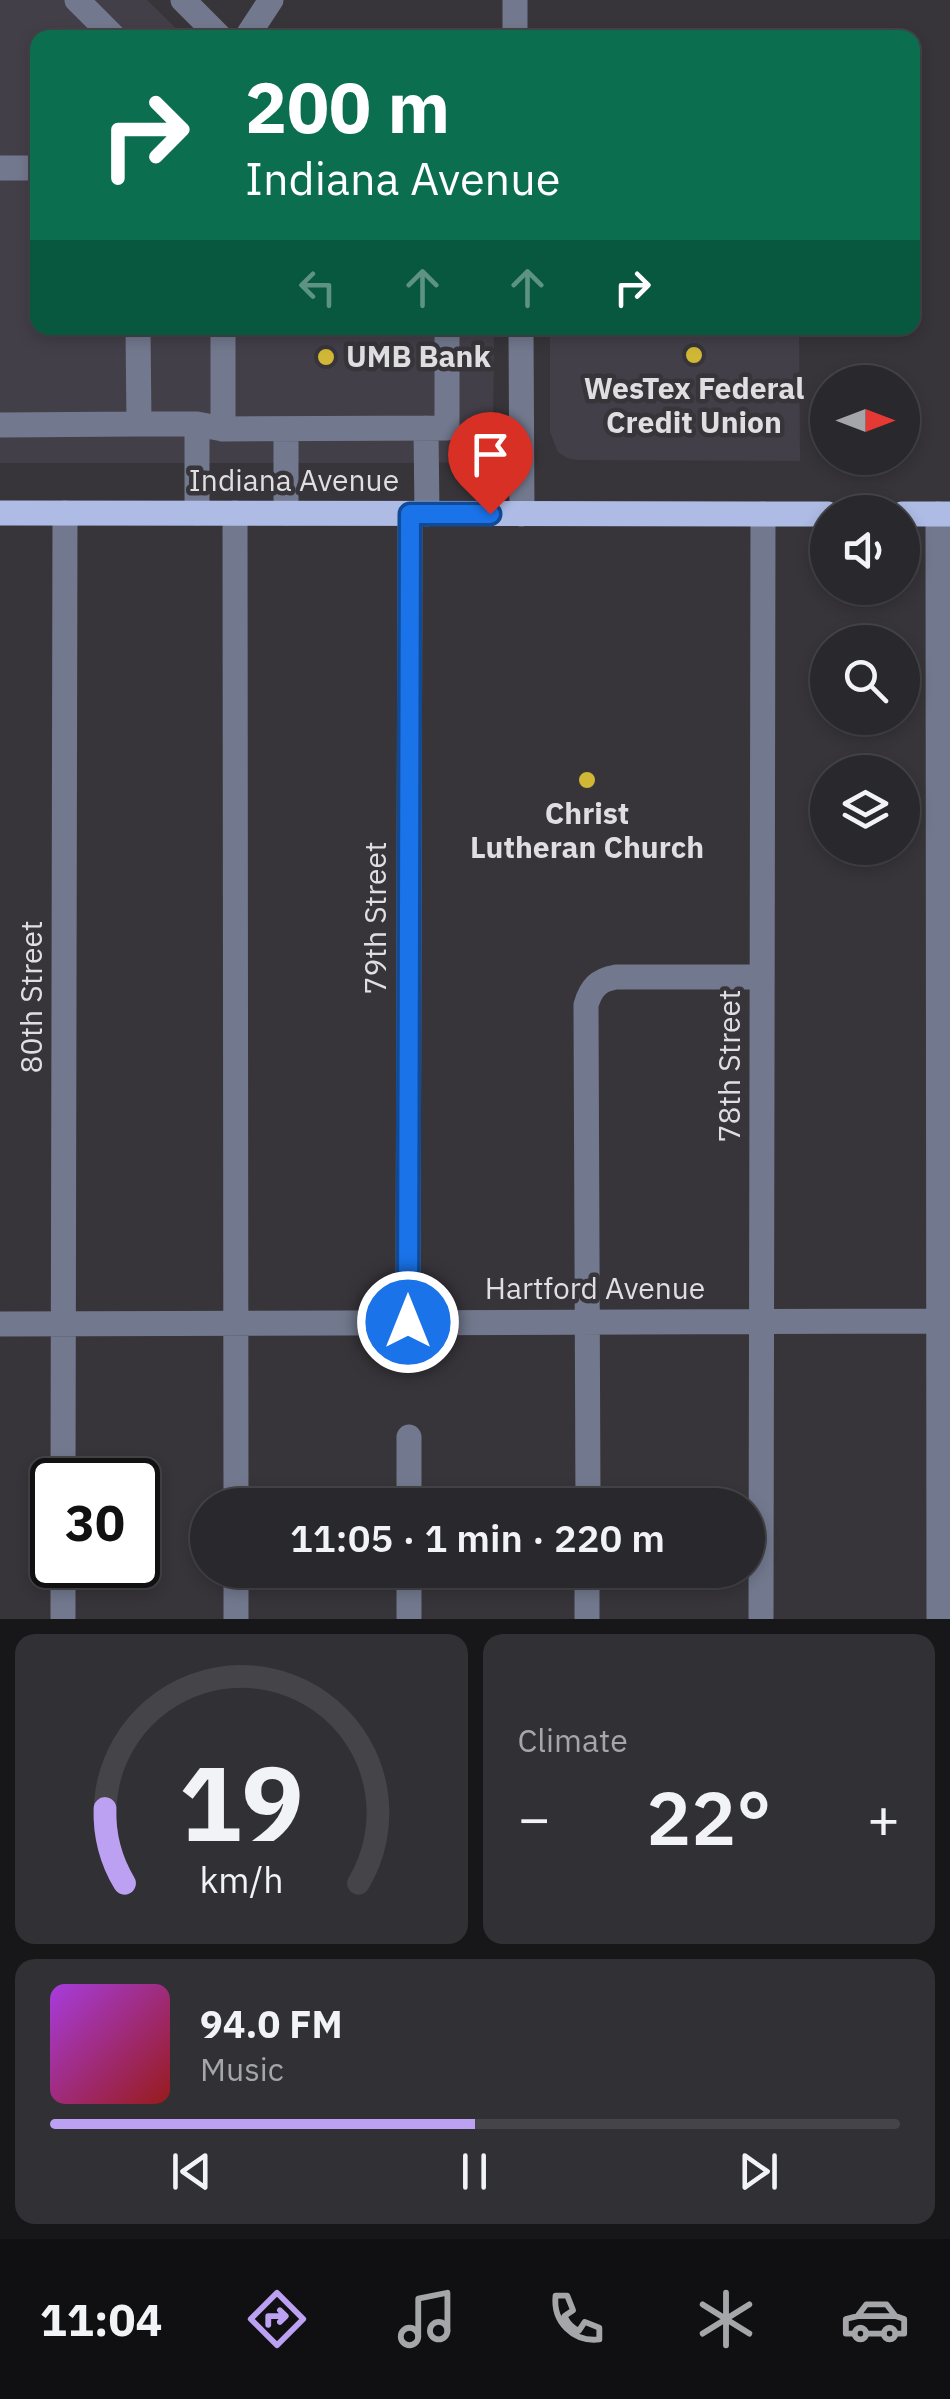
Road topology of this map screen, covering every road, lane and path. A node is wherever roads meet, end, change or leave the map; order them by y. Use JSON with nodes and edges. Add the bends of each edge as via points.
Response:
{"nodes":[{"id":1,"x":77,"y":0,"type":"edge"},
{"id":2,"x":183,"y":0,"type":"edge"},
{"id":3,"x":271,"y":0,"type":"edge"},
{"id":4,"x":515,"y":0,"type":"edge"},
{"id":5,"x":107,"y":30,"type":"edge"},
{"id":6,"x":213,"y":30,"type":"edge"},
{"id":7,"x":251,"y":30,"type":"edge"},
{"id":8,"x":515,"y":30,"type":"edge"},
{"id":9,"x":0,"y":168,"type":"edge"},
{"id":10,"x":30,"y":168,"type":"edge"},
{"id":11,"x":138,"y":335,"type":"edge"},
{"id":12,"x":222,"y":335,"type":"edge"},
{"id":13,"x":447,"y":335,"type":"edge"},
{"id":14,"x":521,"y":335,"type":"edge"},
{"id":15,"x":139,"y":424,"type":"junction"},
{"id":16,"x":196,"y":424,"type":"junction"},
{"id":17,"x":0,"y":426,"type":"edge"},
{"id":18,"x":426,"y":428,"type":"junction"},
{"id":19,"x":223,"y":429,"type":"junction"},
{"id":20,"x":286,"y":429,"type":"junction"},
{"id":21,"x":0,"y":513,"type":"edge"},
{"id":22,"x":66,"y":513,"type":"junction"},
{"id":23,"x":196,"y":513,"type":"junction"},
{"id":24,"x":235,"y":513,"type":"junction"},
{"id":25,"x":286,"y":513,"type":"junction"},
{"id":26,"x":418,"y":514,"type":"junction"},
{"id":27,"x":522,"y":514,"type":"junction"},
{"id":28,"x":763,"y":514,"type":"junction"},
{"id":29,"x":810,"y":514,"type":"edge"},
{"id":30,"x":944,"y":514,"type":"edge"},
{"id":31,"x":762,"y":977,"type":"junction"},
{"id":32,"x":762,"y":1320,"type":"junction"},
{"id":33,"x":586,"y":1321,"type":"junction"},
{"id":34,"x":944,"y":1321,"type":"edge"},
{"id":35,"x":408,"y":1322,"type":"junction"},
{"id":36,"x":236,"y":1323,"type":"junction"},
{"id":37,"x":0,"y":1324,"type":"edge"},
{"id":38,"x":64,"y":1324,"type":"junction"},
{"id":39,"x":408,"y":1437,"type":"dead end"},
{"id":40,"x":63,"y":1458,"type":"edge"},
{"id":41,"x":236,"y":1488,"type":"edge"},
{"id":42,"x":409,"y":1488,"type":"edge"},
{"id":43,"x":588,"y":1488,"type":"edge"},
{"id":44,"x":63,"y":1588,"type":"edge"},
{"id":45,"x":236,"y":1588,"type":"edge"},
{"id":46,"x":409,"y":1588,"type":"edge"},
{"id":47,"x":587,"y":1588,"type":"edge"},
{"id":48,"x":63,"y":1619,"type":"edge"},
{"id":49,"x":236,"y":1619,"type":"edge"},
{"id":50,"x":409,"y":1619,"type":"edge"},
{"id":51,"x":587,"y":1619,"type":"edge"},
{"id":52,"x":762,"y":1619,"type":"edge"},
{"id":53,"x":938,"y":1619,"type":"edge"}],
"edges":[{"from":1,"to":5,"type":"street"},
{"from":2,"to":6,"type":"street"},
{"from":3,"to":7,"type":"street"},
{"from":4,"to":8,"type":"street"},
{"from":9,"to":10,"type":"street"},
{"from":11,"to":15,"type":"street"},
{"from":12,"to":19,"type":"street"},
{"from":13,"to":18,"type":"street","via":[[447,428]]},
{"from":14,"to":27,"type":"street"},
{"from":15,"to":16,"type":"street"},
{"from":15,"to":17,"type":"street"},
{"from":16,"to":19,"type":"street"},
{"from":16,"to":23,"type":"street"},
{"from":18,"to":20,"type":"street"},
{"from":18,"to":26,"type":"street","name":"79th Street"},
{"from":19,"to":20,"type":"street"},
{"from":20,"to":25,"type":"street"},
{"from":21,"to":22,"type":"main road","name":"Indiana Avenue"},
{"from":22,"to":23,"type":"main road","name":"Indiana Avenue"},
{"from":22,"to":38,"type":"street","name":"80th Street"},
{"from":23,"to":24,"type":"main road","name":"Indiana Avenue"},
{"from":24,"to":25,"type":"main road","name":"Indiana Avenue"},
{"from":24,"to":36,"type":"street"},
{"from":25,"to":26,"type":"main road","name":"Indiana Avenue"},
{"from":26,"to":27,"type":"main road","name":"Indiana Avenue"},
{"from":26,"to":35,"type":"street","name":"79th Street"},
{"from":27,"to":28,"type":"main road","name":"Indiana Avenue"},
{"from":28,"to":29,"type":"main road","name":"Indiana Avenue"},
{"from":28,"to":31,"type":"street","name":"78th Street"},
{"from":30,"to":34,"type":"street"},
{"from":31,"to":32,"type":"street","name":"78th Street"},
{"from":31,"to":33,"type":"street","via":[[616,977],[589,994]]},
{"from":32,"to":33,"type":"street","name":"Hartford Avenue"},
{"from":32,"to":34,"type":"street","name":"Hartford Avenue"},
{"from":32,"to":52,"type":"street","name":"78th Street"},
{"from":33,"to":35,"type":"street","name":"Hartford Avenue"},
{"from":33,"to":43,"type":"street"},
{"from":34,"to":53,"type":"street"},
{"from":35,"to":36,"type":"street","name":"Hartford Avenue"},
{"from":36,"to":38,"type":"street","name":"Hartford Avenue"},
{"from":36,"to":41,"type":"street"},
{"from":37,"to":38,"type":"street","name":"Hartford Avenue"},
{"from":38,"to":40,"type":"street","name":"80th Street"},
{"from":39,"to":42,"type":"street"},
{"from":44,"to":48,"type":"street"},
{"from":45,"to":49,"type":"street"},
{"from":46,"to":50,"type":"street"},
{"from":47,"to":51,"type":"street"}]}
